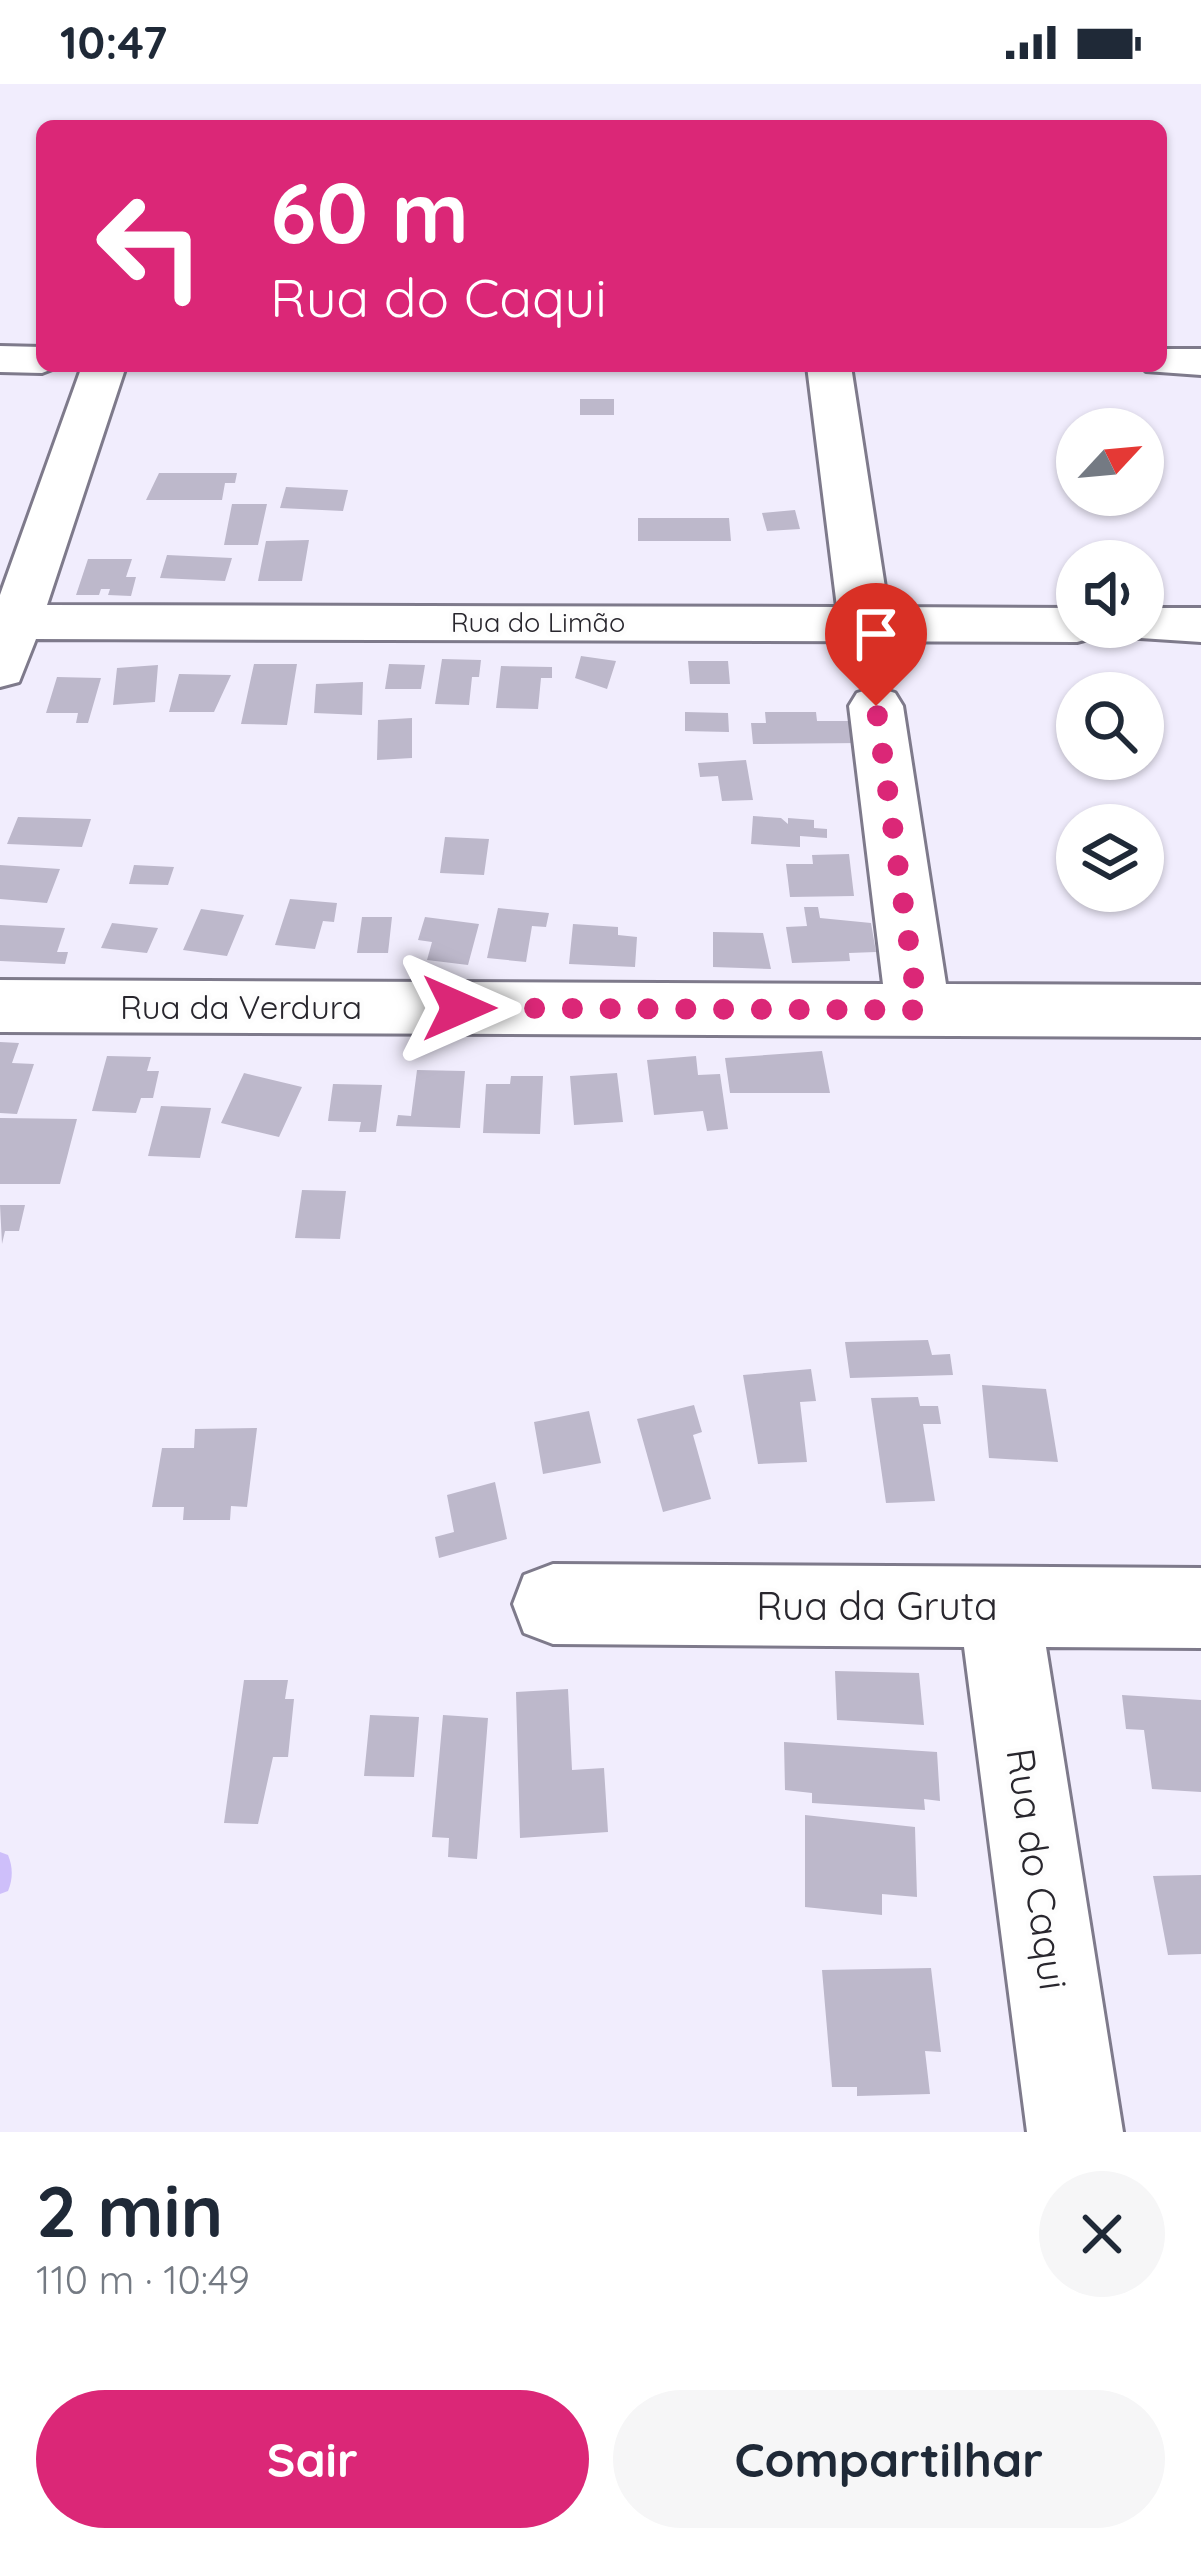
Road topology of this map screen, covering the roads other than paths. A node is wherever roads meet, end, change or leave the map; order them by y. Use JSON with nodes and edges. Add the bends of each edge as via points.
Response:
{"nodes":[{"id":1,"x":0,"y":359,"type":"edge"},
{"id":2,"x":36,"y":360,"type":"edge"},
{"id":3,"x":1167,"y":362,"type":"edge"},
{"id":4,"x":1201,"y":362,"type":"edge"},
{"id":5,"x":102,"y":372,"type":"edge"},
{"id":6,"x":830,"y":372,"type":"edge"},
{"id":7,"x":865,"y":624,"type":"junction"},
{"id":8,"x":1056,"y":625,"type":"edge"},
{"id":9,"x":1164,"y":625,"type":"edge"},
{"id":10,"x":1201,"y":625,"type":"edge"},
{"id":11,"x":5,"y":638,"type":"edge"},
{"id":12,"x":876,"y":706,"type":"dead end"},
{"id":13,"x":0,"y":1006,"type":"edge"},
{"id":14,"x":918,"y":1010,"type":"junction"},
{"id":15,"x":1201,"y":1011,"type":"edge"},
{"id":16,"x":553,"y":1604,"type":"dead end"},
{"id":17,"x":999,"y":1607,"type":"junction"},
{"id":18,"x":1201,"y":1608,"type":"edge"},
{"id":19,"x":1075,"y":2132,"type":"edge"}],
"edges":[{"from":1,"to":2,"type":"street"},
{"from":3,"to":4,"type":"street"},
{"from":5,"to":11,"type":"street"},
{"from":6,"to":7,"type":"street"},
{"from":7,"to":8,"type":"street","name":"Rua do Limão"},
{"from":7,"to":11,"type":"street","name":"Rua do Limão"},
{"from":9,"to":10,"type":"street"},
{"from":12,"to":14,"type":"street"},
{"from":13,"to":14,"type":"street","name":"Rua da Verdura"},
{"from":14,"to":15,"type":"street","name":"Rua da Verdura"},
{"from":16,"to":17,"type":"street","name":"Rua da Gruta"},
{"from":17,"to":18,"type":"street","name":"Rua da Gruta"},
{"from":17,"to":19,"type":"street","name":"Rua do Caqui"}]}
